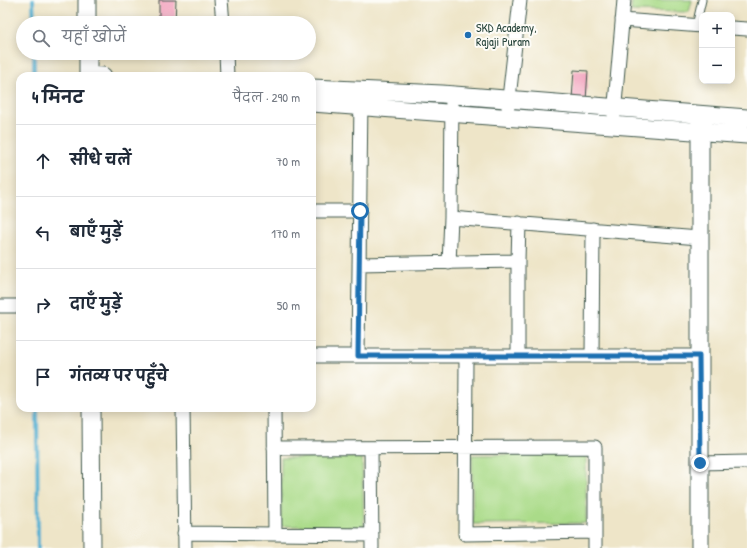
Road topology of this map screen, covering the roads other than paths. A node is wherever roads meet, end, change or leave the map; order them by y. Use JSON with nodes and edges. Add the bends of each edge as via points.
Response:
{"nodes":[{"id":1,"x":87,"y":0,"type":"edge"},
{"id":2,"x":222,"y":0,"type":"edge"},
{"id":3,"x":517,"y":0,"type":"edge"},
{"id":4,"x":624,"y":0,"type":"edge"},
{"id":5,"x":702,"y":0,"type":"edge"},
{"id":6,"x":701,"y":12,"type":"edge"},
{"id":7,"x":87,"y":16,"type":"edge"},
{"id":8,"x":223,"y":16,"type":"edge"},
{"id":9,"x":622,"y":20,"type":"junction"},
{"id":10,"x":699,"y":26,"type":"edge"},
{"id":11,"x":735,"y":28,"type":"edge"},
{"id":12,"x":747,"y":29,"type":"edge"},
{"id":13,"x":90,"y":60,"type":"edge"},
{"id":14,"x":226,"y":60,"type":"edge"},
{"id":15,"x":92,"y":72,"type":"edge"},
{"id":16,"x":227,"y":72,"type":"edge"},
{"id":17,"x":316,"y":89,"type":"edge"},
{"id":18,"x":452,"y":95,"type":"junction"},
{"id":19,"x":361,"y":98,"type":"junction"},
{"id":20,"x":509,"y":99,"type":"junction"},
{"id":21,"x":316,"y":103,"type":"edge"},
{"id":22,"x":615,"y":107,"type":"junction"},
{"id":23,"x":452,"y":113,"type":"junction"},
{"id":24,"x":700,"y":113,"type":"junction"},
{"id":25,"x":508,"y":117,"type":"junction"},
{"id":26,"x":747,"y":118,"type":"edge"},
{"id":27,"x":613,"y":125,"type":"junction"},
{"id":28,"x":698,"y":131,"type":"junction"},
{"id":29,"x":747,"y":135,"type":"edge"},
{"id":30,"x":316,"y":211,"type":"edge"},
{"id":31,"x":360,"y":211,"type":"junction"},
{"id":32,"x":451,"y":218,"type":"junction"},
{"id":33,"x":519,"y":223,"type":"junction"},
{"id":34,"x":593,"y":229,"type":"junction"},
{"id":35,"x":699,"y":238,"type":"junction"},
{"id":36,"x":518,"y":261,"type":"junction"},
{"id":37,"x":449,"y":263,"type":"junction"},
{"id":38,"x":359,"y":264,"type":"junction"},
{"id":39,"x":0,"y":306,"type":"edge"},
{"id":40,"x":16,"y":306,"type":"edge"},
{"id":41,"x":316,"y":356,"type":"edge"},
{"id":42,"x":358,"y":356,"type":"junction"},
{"id":43,"x":466,"y":356,"type":"junction"},
{"id":44,"x":518,"y":356,"type":"junction"},
{"id":45,"x":592,"y":356,"type":"junction"},
{"id":46,"x":699,"y":356,"type":"junction"},
{"id":47,"x":91,"y":412,"type":"edge"},
{"id":48,"x":183,"y":412,"type":"edge"},
{"id":49,"x":274,"y":412,"type":"edge"},
{"id":50,"x":274,"y":448,"type":"junction"},
{"id":51,"x":371,"y":448,"type":"junction"},
{"id":52,"x":465,"y":448,"type":"junction"},
{"id":53,"x":747,"y":462,"type":"edge"},
{"id":54,"x":700,"y":463,"type":"junction"},
{"id":55,"x":595,"y":532,"type":"junction"},
{"id":56,"x":184,"y":533,"type":"junction"},
{"id":57,"x":275,"y":534,"type":"junction"},
{"id":58,"x":372,"y":535,"type":"junction"},
{"id":59,"x":92,"y":548,"type":"edge"},
{"id":60,"x":185,"y":548,"type":"edge"},
{"id":61,"x":372,"y":548,"type":"edge"},
{"id":62,"x":595,"y":548,"type":"edge"},
{"id":63,"x":700,"y":548,"type":"edge"}],
"edges":[{"from":1,"to":7,"type":"street"},
{"from":2,"to":8,"type":"street"},
{"from":3,"to":20,"type":"street"},
{"from":4,"to":9,"type":"street"},
{"from":5,"to":6,"type":"lane"},
{"from":9,"to":10,"type":"street"},
{"from":9,"to":22,"type":"street"},
{"from":11,"to":12,"type":"street"},
{"from":13,"to":15,"type":"street"},
{"from":14,"to":16,"type":"street"},
{"from":17,"to":19,"type":"street"},
{"from":18,"to":19,"type":"street"},
{"from":18,"to":20,"type":"street"},
{"from":18,"to":23,"type":"street"},
{"from":19,"to":21,"type":"street"},
{"from":19,"to":23,"type":"street"},
{"from":19,"to":31,"type":"street"},
{"from":20,"to":22,"type":"street"},
{"from":20,"to":25,"type":"street"},
{"from":22,"to":24,"type":"street"},
{"from":22,"to":27,"type":"street"},
{"from":23,"to":25,"type":"street"},
{"from":23,"to":32,"type":"street"},
{"from":24,"to":26,"type":"street"},
{"from":24,"to":28,"type":"street"},
{"from":25,"to":27,"type":"street"},
{"from":27,"to":28,"type":"street"},
{"from":28,"to":29,"type":"street"},
{"from":28,"to":35,"type":"street"},
{"from":30,"to":31,"type":"street"},
{"from":31,"to":38,"type":"street"},
{"from":32,"to":33,"type":"street"},
{"from":32,"to":37,"type":"street"},
{"from":33,"to":34,"type":"street"},
{"from":33,"to":36,"type":"street"},
{"from":34,"to":35,"type":"street"},
{"from":34,"to":45,"type":"street"},
{"from":35,"to":46,"type":"street"},
{"from":36,"to":37,"type":"street"},
{"from":36,"to":44,"type":"street"},
{"from":37,"to":38,"type":"street"},
{"from":38,"to":42,"type":"street"},
{"from":39,"to":40,"type":"street"},
{"from":41,"to":42,"type":"street"},
{"from":42,"to":43,"type":"street"},
{"from":43,"to":44,"type":"street"},
{"from":43,"to":52,"type":"street"},
{"from":44,"to":45,"type":"street"},
{"from":45,"to":46,"type":"street"},
{"from":46,"to":54,"type":"street"},
{"from":47,"to":59,"type":"street"},
{"from":48,"to":56,"type":"street"},
{"from":49,"to":50,"type":"street"},
{"from":50,"to":51,"type":"street"},
{"from":50,"to":57,"type":"street"},
{"from":51,"to":52,"type":"street"},
{"from":51,"to":58,"type":"street"},
{"from":52,"to":55,"type":"street","via":[[595,447]]},
{"from":52,"to":55,"type":"street","via":[[465,534]]},
{"from":53,"to":54,"type":"street"},
{"from":54,"to":63,"type":"street"},
{"from":55,"to":62,"type":"street"},
{"from":56,"to":57,"type":"street"},
{"from":56,"to":60,"type":"street"},
{"from":57,"to":58,"type":"street"},
{"from":58,"to":61,"type":"street"}]}
